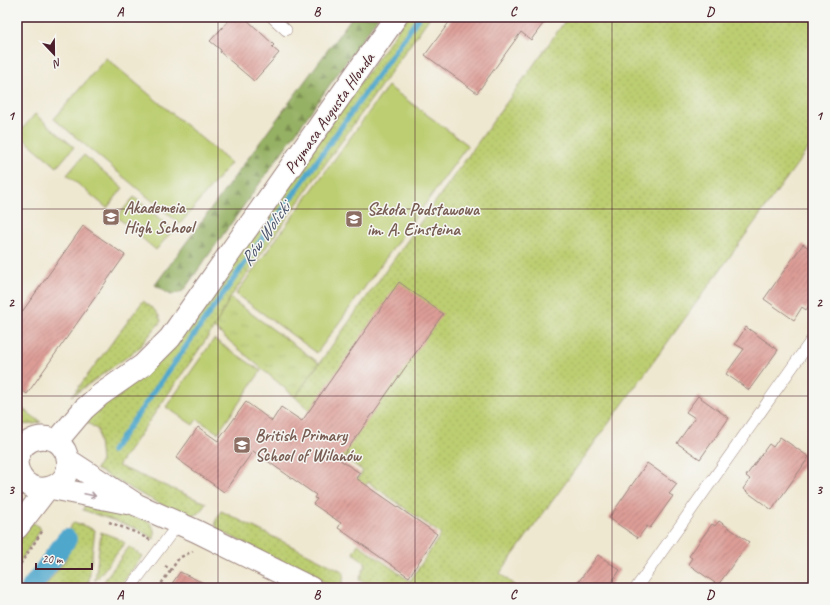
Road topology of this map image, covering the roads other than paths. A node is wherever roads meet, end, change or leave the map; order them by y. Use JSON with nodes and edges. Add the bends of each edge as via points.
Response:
{"nodes":[{"id":1,"x":272,"y":17,"type":"edge"},
{"id":2,"x":396,"y":17,"type":"edge"},
{"id":3,"x":286,"y":30,"type":"dead end"},
{"id":4,"x":813,"y":338,"type":"edge"},
{"id":5,"x":56,"y":441,"type":"junction"},
{"id":6,"x":68,"y":460,"type":"junction"},
{"id":7,"x":19,"y":461,"type":"edge"},
{"id":8,"x":49,"y":488,"type":"junction"},
{"id":9,"x":138,"y":505,"type":"junction"},
{"id":10,"x":179,"y":523,"type":"junction"},
{"id":11,"x":17,"y":528,"type":"edge"},
{"id":12,"x":130,"y":588,"type":"edge"},
{"id":13,"x":311,"y":588,"type":"edge"},
{"id":14,"x":636,"y":588,"type":"edge"}],
"edges":[{"from":1,"to":3,"type":"lane"},
{"from":2,"to":5,"type":"street","name":"Prymasa Augusta Hlonda","via":[[170,338],[143,365],[84,409]]},
{"from":4,"to":14,"type":"lane"},
{"from":5,"to":6,"type":"street","via":[[66,452]]},
{"from":5,"to":7,"type":"street","via":[[41,437],[34,439]]},
{"from":6,"to":8,"type":"street","via":[[65,476]]},
{"from":6,"to":9,"type":"street"},
{"from":7,"to":8,"type":"street","via":[[24,482],[39,489]]},
{"from":8,"to":9,"type":"street","one_way":true},
{"from":8,"to":11,"type":"street"},
{"from":9,"to":10,"type":"street"},
{"from":10,"to":12,"type":"lane"},
{"from":10,"to":13,"type":"street"}]}
